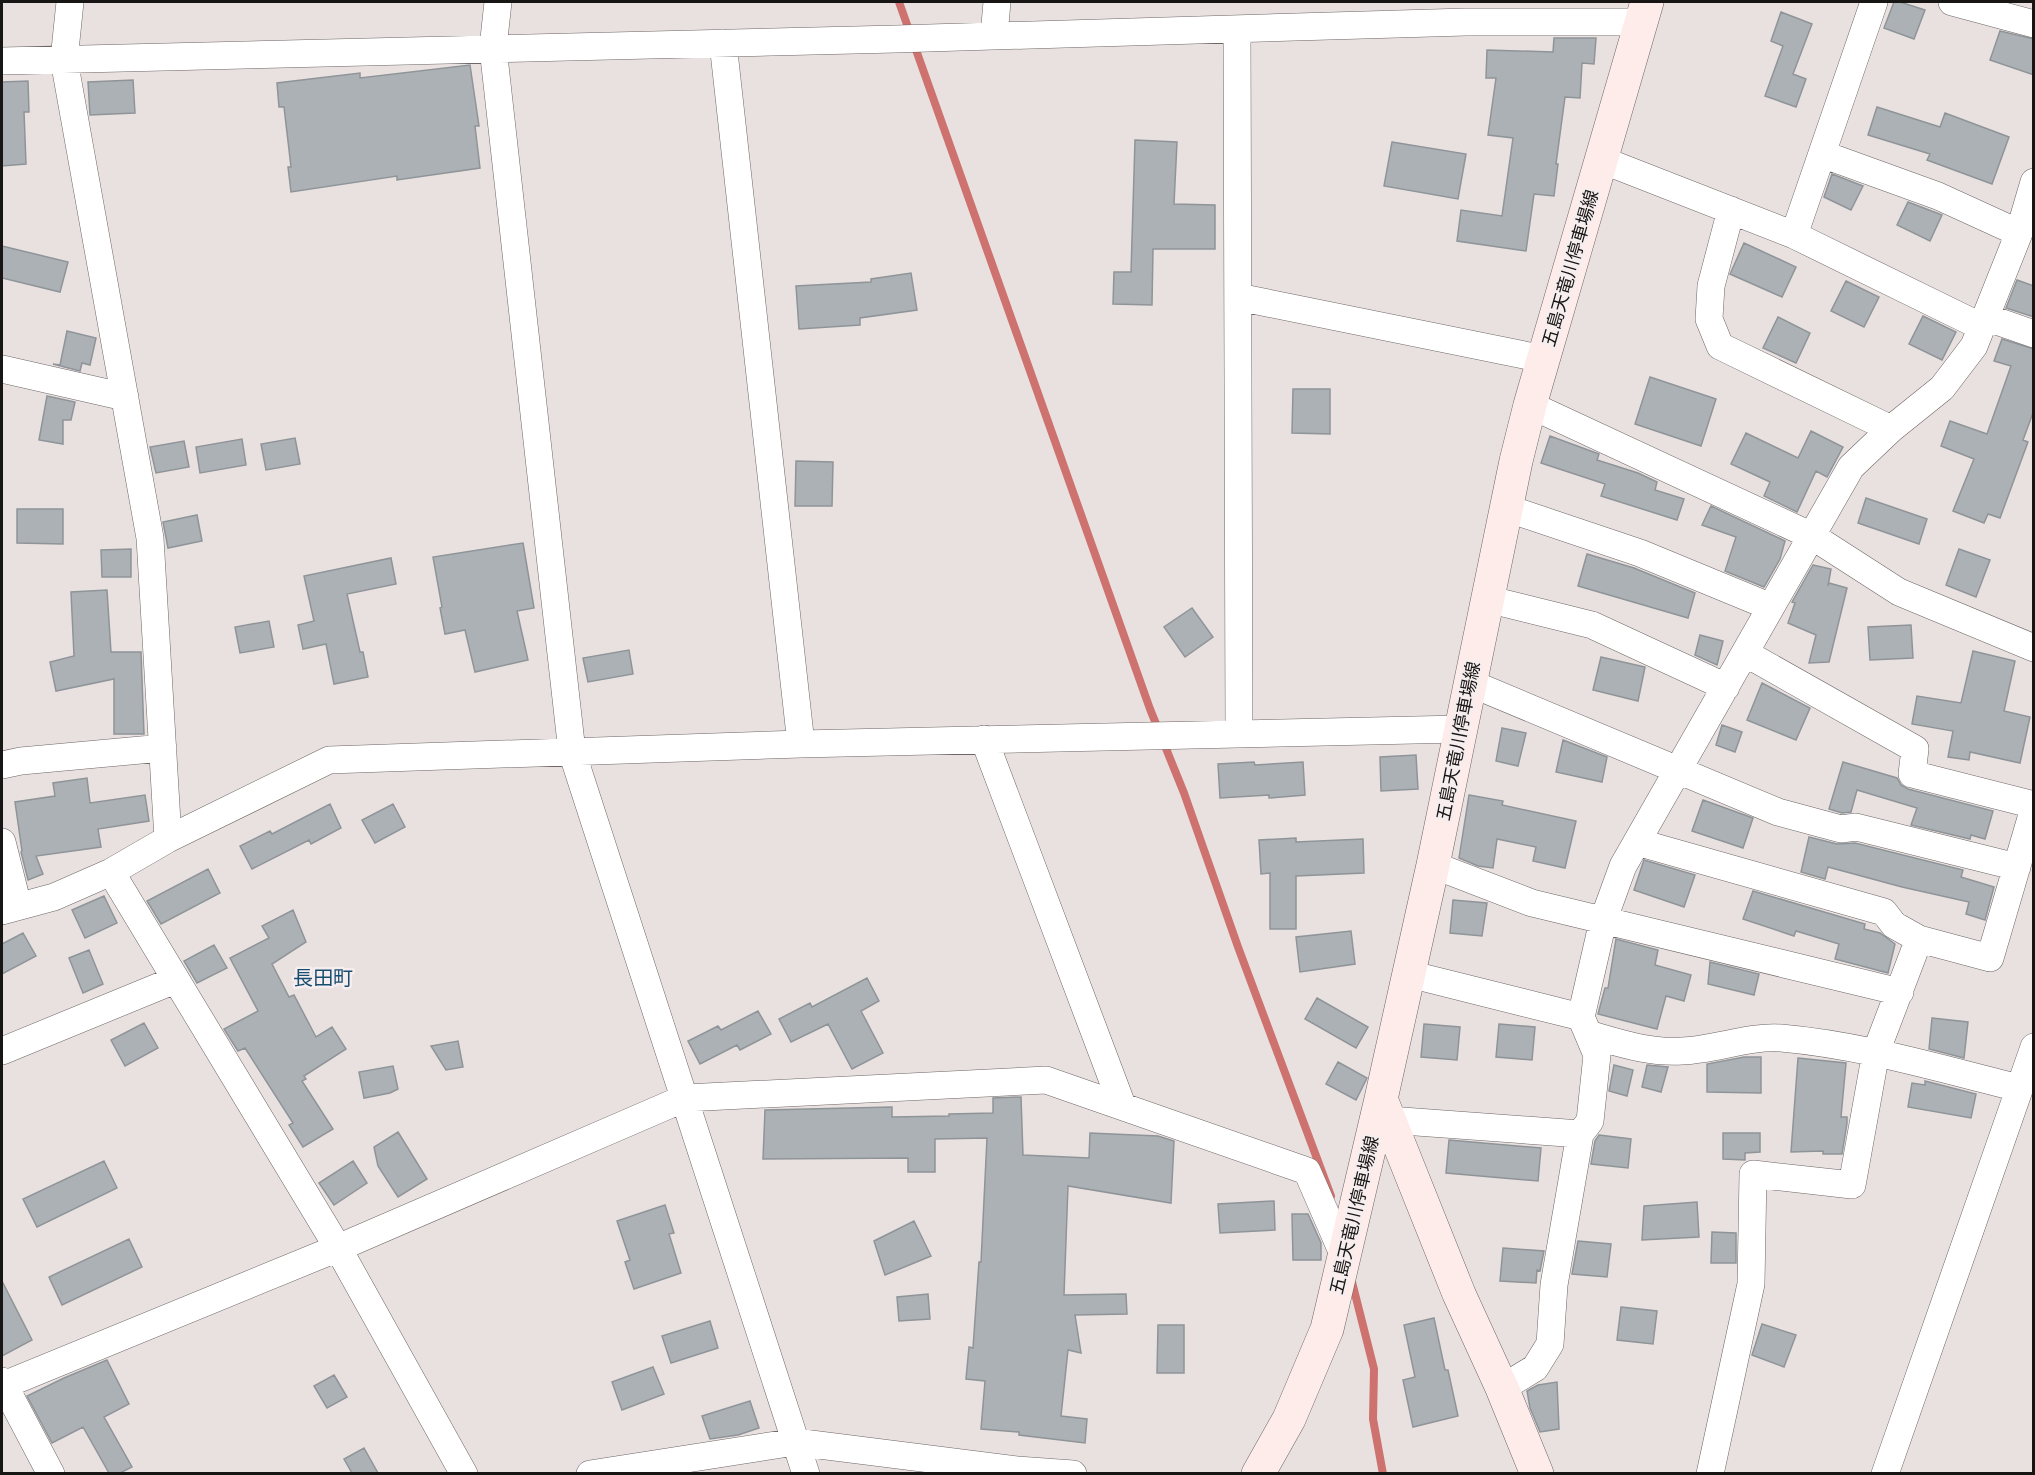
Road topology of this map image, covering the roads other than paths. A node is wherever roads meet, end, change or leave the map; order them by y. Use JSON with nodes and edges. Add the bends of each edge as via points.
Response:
{"nodes":[{"id":1,"x":70,"y":2,"type":"edge"},
{"id":2,"x":498,"y":2,"type":"edge"},
{"id":3,"x":997,"y":2,"type":"edge"},
{"id":4,"x":1874,"y":2,"type":"edge"},
{"id":5,"x":1952,"y":2,"type":"edge"},
{"id":6,"x":1467,"y":12,"type":"edge"},
{"id":7,"x":1645,"y":12,"type":"edge"},
{"id":8,"x":2034,"y":24,"type":"edge"},
{"id":9,"x":1237,"y":28,"type":"junction"},
{"id":10,"x":994,"y":36,"type":"junction"},
{"id":11,"x":723,"y":43,"type":"junction"},
{"id":12,"x":494,"y":48,"type":"junction"},
{"id":13,"x":64,"y":60,"type":"junction"},
{"id":14,"x":2,"y":61,"type":"edge"},
{"id":15,"x":1822,"y":154,"type":"junction"},
{"id":16,"x":1602,"y":160,"type":"junction"},
{"id":17,"x":2034,"y":182,"type":"edge"},
{"id":18,"x":1731,"y":210,"type":"junction"},
{"id":19,"x":2019,"y":233,"type":"junction"},
{"id":20,"x":1794,"y":234,"type":"junction"},
{"id":21,"x":1238,"y":297,"type":"junction"},
{"id":22,"x":1983,"y":322,"type":"junction"},
{"id":23,"x":2034,"y":334,"type":"edge"},
{"id":24,"x":1544,"y":359,"type":"junction"},
{"id":25,"x":2,"y":369,"type":"edge"},
{"id":26,"x":125,"y":398,"type":"junction"},
{"id":27,"x":1530,"y":405,"type":"junction"},
{"id":28,"x":1891,"y":429,"type":"junction"},
{"id":29,"x":1506,"y":508,"type":"junction"},
{"id":30,"x":1812,"y":536,"type":"junction"},
{"id":31,"x":1487,"y":599,"type":"junction"},
{"id":32,"x":1771,"y":607,"type":"junction"},
{"id":33,"x":2034,"y":648,"type":"edge"},
{"id":34,"x":1745,"y":653,"type":"junction"},
{"id":35,"x":1470,"y":683,"type":"junction"},
{"id":36,"x":1726,"y":687,"type":"junction"},
{"id":37,"x":1460,"y":729,"type":"junction"},
{"id":38,"x":1239,"y":733,"type":"junction"},
{"id":39,"x":984,"y":738,"type":"junction"},
{"id":40,"x":801,"y":744,"type":"junction"},
{"id":41,"x":163,"y":748,"type":"junction"},
{"id":42,"x":572,"y":752,"type":"junction"},
{"id":43,"x":2,"y":765,"type":"edge"},
{"id":44,"x":1678,"y":770,"type":"junction"},
{"id":45,"x":2034,"y":806,"type":"edge"},
{"id":46,"x":168,"y":839,"type":"junction"},
{"id":47,"x":2,"y":842,"type":"edge"},
{"id":48,"x":1637,"y":842,"type":"junction"},
{"id":49,"x":1433,"y":865,"type":"junction"},
{"id":50,"x":2017,"y":867,"type":"junction"},
{"id":51,"x":111,"y":872,"type":"junction"},
{"id":52,"x":10,"y":908,"type":"edge"},
{"id":53,"x":1604,"y":921,"type":"junction"},
{"id":54,"x":1919,"y":939,"type":"junction"},
{"id":55,"x":1409,"y":975,"type":"junction"},
{"id":56,"x":175,"y":980,"type":"junction"},
{"id":57,"x":1900,"y":992,"type":"junction"},
{"id":58,"x":1584,"y":1026,"type":"junction"},
{"id":59,"x":2034,"y":1047,"type":"edge"},
{"id":60,"x":2,"y":1051,"type":"edge"},
{"id":61,"x":1876,"y":1052,"type":"junction"},
{"id":62,"x":2019,"y":1088,"type":"junction"},
{"id":63,"x":685,"y":1098,"type":"junction"},
{"id":64,"x":1122,"y":1105,"type":"junction"},
{"id":65,"x":1385,"y":1110,"type":"junction"},
{"id":66,"x":1580,"y":1134,"type":"junction"},
{"id":67,"x":1346,"y":1246,"type":"junction"},
{"id":68,"x":338,"y":1248,"type":"junction"},
{"id":69,"x":3,"y":1383,"type":"edge"},
{"id":70,"x":1502,"y":1388,"type":"junction"},
{"id":71,"x":795,"y":1442,"type":"junction"},
{"id":72,"x":51,"y":1473,"type":"edge"},
{"id":73,"x":464,"y":1473,"type":"edge"},
{"id":74,"x":590,"y":1473,"type":"edge"},
{"id":75,"x":806,"y":1473,"type":"edge"},
{"id":76,"x":1073,"y":1473,"type":"edge"},
{"id":77,"x":1258,"y":1473,"type":"edge"},
{"id":78,"x":1537,"y":1473,"type":"edge"},
{"id":79,"x":1710,"y":1473,"type":"edge"},
{"id":80,"x":1886,"y":1473,"type":"edge"}],
"edges":[{"from":1,"to":13,"type":"street"},
{"from":2,"to":12,"type":"street"},
{"from":3,"to":10,"type":"street"},
{"from":4,"to":15,"type":"street"},
{"from":5,"to":8,"type":"street"},
{"from":6,"to":7,"type":"street"},
{"from":6,"to":9,"type":"street"},
{"from":7,"to":16,"type":"main road","name":"五島天竜川停車場線"},
{"from":9,"to":10,"type":"street"},
{"from":9,"to":21,"type":"street"},
{"from":10,"to":11,"type":"street"},
{"from":11,"to":12,"type":"street"},
{"from":11,"to":40,"type":"street"},
{"from":12,"to":13,"type":"street"},
{"from":12,"to":42,"type":"street"},
{"from":13,"to":14,"type":"street"},
{"from":13,"to":26,"type":"street"},
{"from":15,"to":19,"type":"street","via":[[1938,196]]},
{"from":15,"to":20,"type":"street"},
{"from":16,"to":18,"type":"street"},
{"from":16,"to":24,"type":"main road","name":"五島天竜川停車場線"},
{"from":17,"to":19,"type":"street"},
{"from":18,"to":20,"type":"street"},
{"from":18,"to":28,"type":"street","via":[[1711,286],[1709,319],[1720,345]]},
{"from":19,"to":22,"type":"street"},
{"from":20,"to":22,"type":"street"},
{"from":21,"to":24,"type":"street"},
{"from":21,"to":38,"type":"street"},
{"from":22,"to":23,"type":"street"},
{"from":22,"to":28,"type":"street","via":[[1974,346],[1942,388]]},
{"from":24,"to":27,"type":"main road","name":"五島天竜川停車場線"},
{"from":25,"to":26,"type":"street"},
{"from":26,"to":41,"type":"street","via":[[150,538]]},
{"from":27,"to":29,"type":"main road","name":"五島天竜川停車場線"},
{"from":27,"to":30,"type":"street"},
{"from":28,"to":30,"type":"street","via":[[1851,467]]},
{"from":29,"to":31,"type":"main road","name":"五島天竜川停車場線"},
{"from":29,"to":32,"type":"street","via":[[1640,553]]},
{"from":30,"to":32,"type":"street"},
{"from":30,"to":33,"type":"street","via":[[1899,592]]},
{"from":31,"to":35,"type":"main road","name":"五島天竜川停車場線"},
{"from":31,"to":36,"type":"street","via":[[1592,625]]},
{"from":32,"to":34,"type":"street"},
{"from":34,"to":36,"type":"street"},
{"from":34,"to":45,"type":"street","via":[[1915,749],[1912,774]]},
{"from":35,"to":37,"type":"main road","name":"五島天竜川停車場線"},
{"from":35,"to":44,"type":"street"},
{"from":36,"to":44,"type":"street"},
{"from":37,"to":38,"type":"street"},
{"from":37,"to":49,"type":"main road","name":"五島天竜川停車場線"},
{"from":38,"to":39,"type":"street"},
{"from":39,"to":40,"type":"street"},
{"from":39,"to":64,"type":"street"},
{"from":40,"to":42,"type":"street"},
{"from":41,"to":43,"type":"street"},
{"from":41,"to":46,"type":"street"},
{"from":42,"to":46,"type":"street","via":[[329,760]]},
{"from":42,"to":63,"type":"street"},
{"from":44,"to":48,"type":"street"},
{"from":44,"to":50,"type":"street","via":[[1778,812]]},
{"from":45,"to":50,"type":"street"},
{"from":46,"to":51,"type":"street"},
{"from":47,"to":52,"type":"street"},
{"from":48,"to":53,"type":"street","via":[[1623,866]]},
{"from":48,"to":54,"type":"street","via":[[1884,912],[1894,925]]},
{"from":49,"to":53,"type":"street","via":[[1532,903]]},
{"from":49,"to":55,"type":"main road","name":"五島天竜川停車場線"},
{"from":50,"to":54,"type":"street","via":[[1990,958]]},
{"from":51,"to":52,"type":"street","via":[[54,897]]},
{"from":51,"to":56,"type":"street"},
{"from":53,"to":57,"type":"street"},
{"from":53,"to":58,"type":"street"},
{"from":54,"to":57,"type":"street"},
{"from":55,"to":58,"type":"street"},
{"from":55,"to":65,"type":"main road","name":"五島天竜川停車場線"},
{"from":56,"to":60,"type":"street"},
{"from":56,"to":68,"type":"street"},
{"from":57,"to":61,"type":"street"},
{"from":58,"to":61,"type":"street","via":[[1651,1051],[1684,1051],[1758,1038],[1781,1038]]},
{"from":58,"to":66,"type":"street","via":[[1596,1055],[1590,1121]]},
{"from":59,"to":62,"type":"street"},
{"from":61,"to":62,"type":"street"},
{"from":61,"to":79,"type":"street","via":[[1852,1185],[1753,1174],[1751,1284]]},
{"from":62,"to":80,"type":"street"},
{"from":63,"to":64,"type":"street","via":[[1046,1080]]},
{"from":63,"to":68,"type":"street"},
{"from":63,"to":71,"type":"street"},
{"from":64,"to":67,"type":"street","via":[[1307,1171]]},
{"from":65,"to":66,"type":"street"},
{"from":65,"to":67,"type":"main road","name":"五島天竜川停車場線","via":[[1365,1166]]},
{"from":65,"to":70,"type":"main road","via":[[1459,1294]]},
{"from":66,"to":70,"type":"street","via":[[1554,1285],[1551,1344],[1535,1368]]},
{"from":67,"to":77,"type":"main road","name":"五島天竜川停車場線","via":[[1327,1329],[1289,1419]]},
{"from":68,"to":69,"type":"street"},
{"from":68,"to":73,"type":"street"},
{"from":69,"to":72,"type":"street"},
{"from":70,"to":78,"type":"main road"},
{"from":71,"to":74,"type":"street"},
{"from":71,"to":75,"type":"street"},
{"from":71,"to":76,"type":"street","via":[[1017,1470]]}]}
